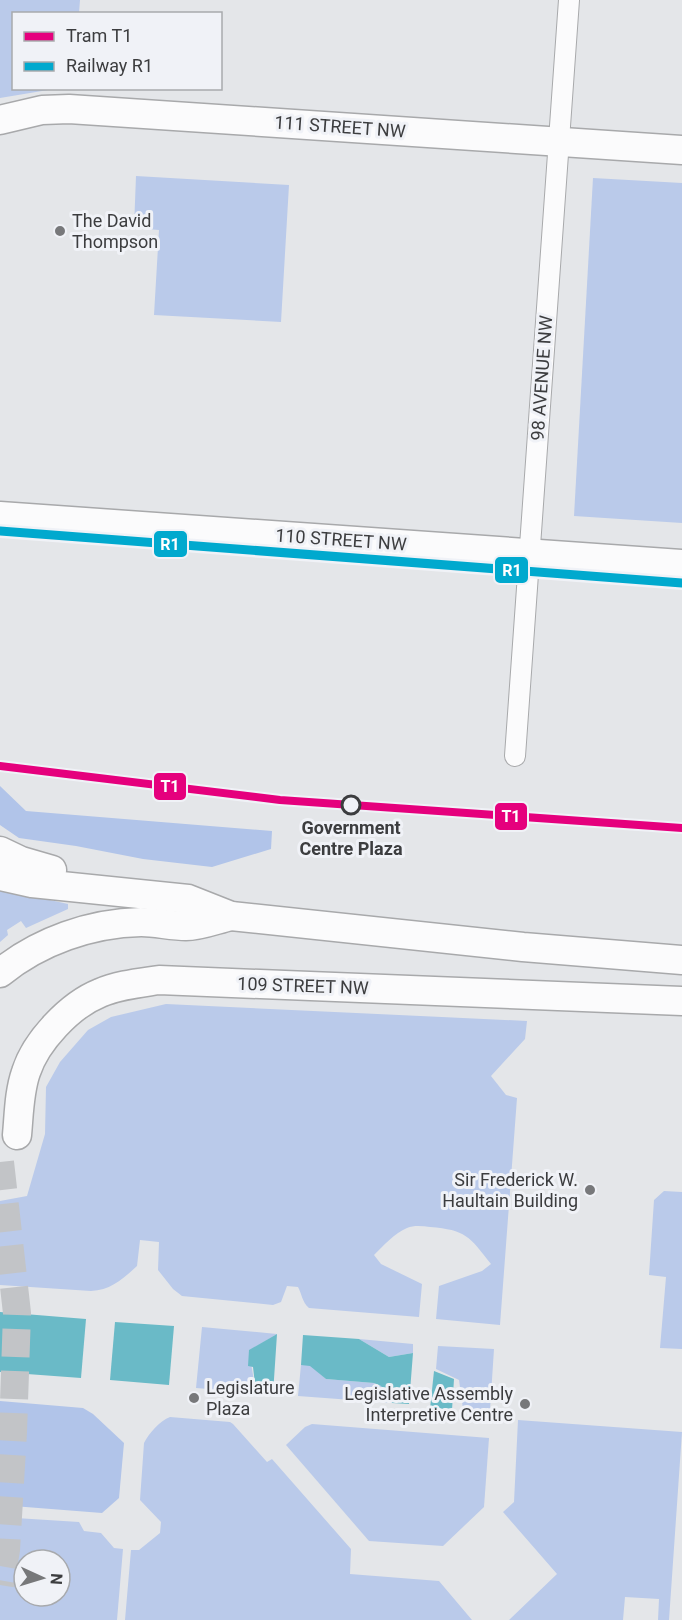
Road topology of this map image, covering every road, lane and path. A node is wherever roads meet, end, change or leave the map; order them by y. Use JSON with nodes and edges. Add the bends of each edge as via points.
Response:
{"nodes":[{"id":1,"x":569,"y":0,"type":"edge"},
{"id":2,"x":0,"y":120,"type":"edge"},
{"id":3,"x":559,"y":141,"type":"junction"},
{"id":4,"x":682,"y":150,"type":"edge"},
{"id":5,"x":0,"y":516,"type":"edge"},
{"id":6,"x":530,"y":553,"type":"junction"},
{"id":7,"x":682,"y":564,"type":"edge"},
{"id":8,"x":515,"y":756,"type":"dead end"},
{"id":9,"x":0,"y":851,"type":"edge"},
{"id":10,"x":0,"y":876,"type":"edge"},
{"id":11,"x":126,"y":892,"type":"junction"},
{"id":12,"x":231,"y":916,"type":"junction"},
{"id":13,"x":682,"y":960,"type":"edge"},
{"id":14,"x":0,"y":973,"type":"edge"},
{"id":15,"x":682,"y":1001,"type":"edge"},
{"id":16,"x":17,"y":1136,"type":"dead end"}],
"edges":[{"from":1,"to":3,"type":"street","name":"98 AVENUE NW"},
{"from":2,"to":3,"type":"main road","name":"111 STREET NW","via":[[42,110],[69,109]]},
{"from":3,"to":4,"type":"main road","name":"111 STREET NW"},
{"from":3,"to":6,"type":"street","name":"98 AVENUE NW"},
{"from":5,"to":6,"type":"main road","name":"110 STREET NW"},
{"from":6,"to":7,"type":"main road","name":"110 STREET NW"},
{"from":6,"to":8,"type":"street","name":"98 AVENUE NW"},
{"from":9,"to":11,"type":"main road","via":[[21,861]]},
{"from":10,"to":11,"type":"main road"},
{"from":11,"to":12,"type":"main road","via":[[188,899]]},
{"from":12,"to":13,"type":"main road"},
{"from":12,"to":14,"type":"main road","via":[[188,926],[141,922],[106,925],[45,945]]},
{"from":15,"to":16,"type":"main road","name":"109 STREET NW","via":[[159,980],[125,985],[100,993],[68,1012],[50,1032],[26,1070]]}]}
